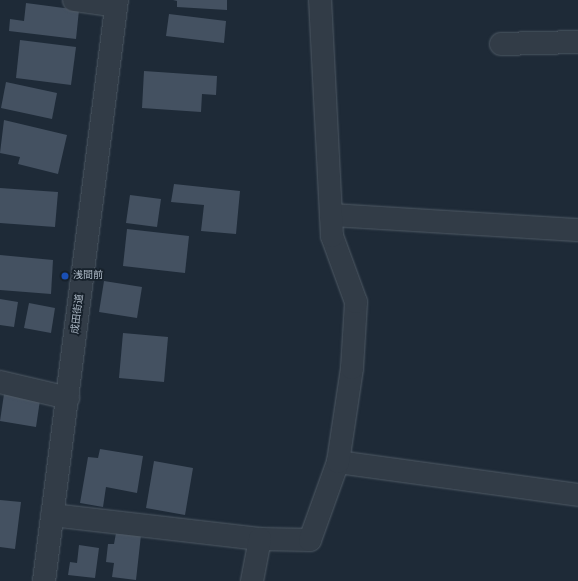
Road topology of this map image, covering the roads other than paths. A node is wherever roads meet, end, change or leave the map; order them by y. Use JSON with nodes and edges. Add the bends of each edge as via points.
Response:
{"nodes":[{"id":1,"x":74,"y":0,"type":"edge"},
{"id":2,"x":320,"y":0,"type":"edge"},
{"id":3,"x":116,"y":3,"type":"edge"},
{"id":4,"x":578,"y":42,"type":"edge"},
{"id":5,"x":501,"y":44,"type":"dead end"},
{"id":6,"x":331,"y":215,"type":"junction"},
{"id":7,"x":578,"y":230,"type":"edge"},
{"id":8,"x":0,"y":382,"type":"edge"},
{"id":9,"x":68,"y":398,"type":"junction"},
{"id":10,"x":338,"y":462,"type":"junction"},
{"id":11,"x":578,"y":494,"type":"edge"},
{"id":12,"x":52,"y":515,"type":"junction"},
{"id":13,"x":260,"y":539,"type":"junction"},
{"id":14,"x":44,"y":581,"type":"edge"},
{"id":15,"x":252,"y":581,"type":"edge"}],
"edges":[{"from":1,"to":3,"type":"street"},
{"from":2,"to":6,"type":"street"},
{"from":3,"to":9,"type":"street","name":"成田街道"},
{"from":4,"to":5,"type":"street"},
{"from":6,"to":7,"type":"street"},
{"from":6,"to":10,"type":"street","via":[[332,236],[356,302],[352,368]]},
{"from":8,"to":9,"type":"street"},
{"from":9,"to":12,"type":"street","name":"成田街道"},
{"from":10,"to":11,"type":"street"},
{"from":10,"to":13,"type":"street","via":[[310,540]]},
{"from":12,"to":13,"type":"street"},
{"from":12,"to":14,"type":"street","name":"成田街道"},
{"from":13,"to":15,"type":"street"}]}
